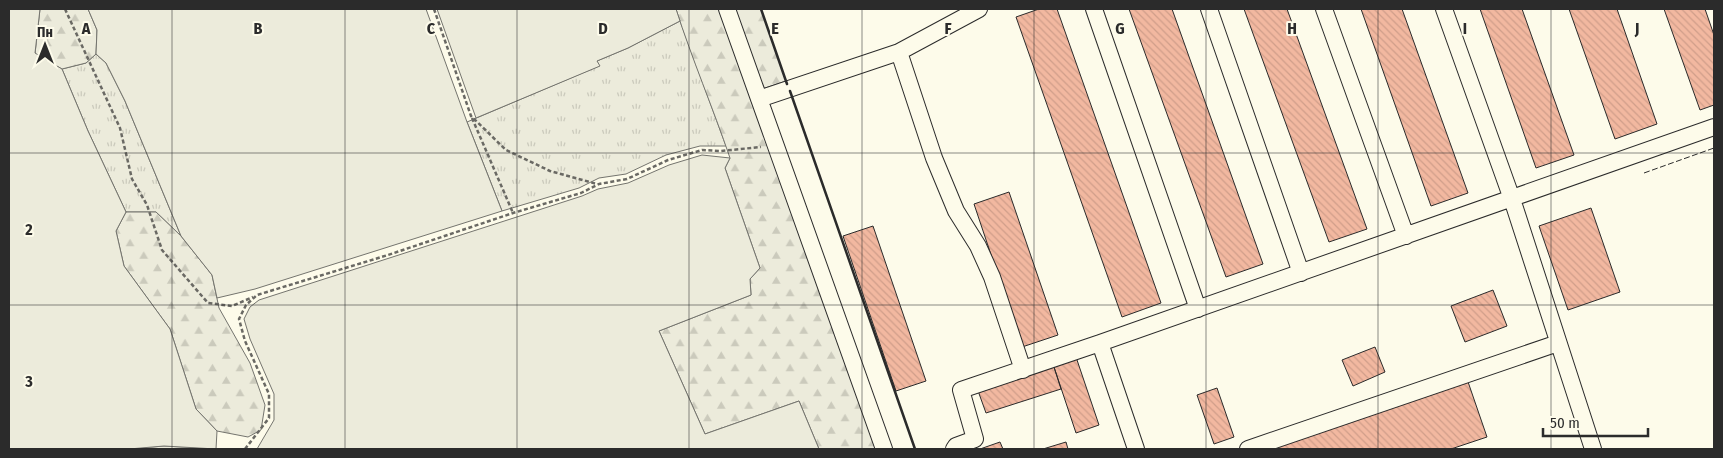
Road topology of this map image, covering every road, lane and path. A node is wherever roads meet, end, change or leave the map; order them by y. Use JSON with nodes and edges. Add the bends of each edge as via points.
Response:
{"nodes":[{"id":1,"x":65,"y":9,"type":"edge"},
{"id":2,"x":434,"y":9,"type":"edge"},
{"id":3,"x":727,"y":9,"type":"edge"},
{"id":4,"x":979,"y":9,"type":"edge"},
{"id":5,"x":1094,"y":9,"type":"edge"},
{"id":6,"x":1208,"y":9,"type":"edge"},
{"id":7,"x":1324,"y":9,"type":"edge"},
{"id":8,"x":1444,"y":9,"type":"edge"},
{"id":9,"x":899,"y":52,"type":"junction"},
{"id":10,"x":759,"y":99,"type":"junction"},
{"id":11,"x":471,"y":116,"type":"junction"},
{"id":12,"x":1714,"y":127,"type":"edge"},
{"id":13,"x":776,"y":145,"type":"junction"},
{"id":14,"x":599,"y":184,"type":"junction"},
{"id":15,"x":1512,"y":199,"type":"junction"},
{"id":16,"x":513,"y":213,"type":"junction"},
{"id":17,"x":1406,"y":236,"type":"junction"},
{"id":18,"x":1301,"y":272,"type":"junction"},
{"id":19,"x":257,"y":295,"type":"junction"},
{"id":20,"x":1198,"y":309,"type":"junction"},
{"id":21,"x":1558,"y":342,"type":"junction"},
{"id":22,"x":1100,"y":343,"type":"junction"},
{"id":23,"x":1023,"y":370,"type":"junction"},
{"id":24,"x":245,"y":449,"type":"edge"},
{"id":25,"x":884,"y":449,"type":"edge"},
{"id":26,"x":954,"y":449,"type":"edge"},
{"id":27,"x":1136,"y":449,"type":"edge"},
{"id":28,"x":1248,"y":449,"type":"edge"},
{"id":29,"x":1593,"y":449,"type":"edge"}],
"edges":[{"from":1,"to":19,"type":"path","via":[[120,128],[132,179],[147,205],[162,250],[208,303],[232,306]]},
{"from":2,"to":11,"type":"path"},
{"from":3,"to":10,"type":"street"},
{"from":4,"to":9,"type":"street"},
{"from":5,"to":20,"type":"street"},
{"from":6,"to":18,"type":"street"},
{"from":7,"to":17,"type":"street"},
{"from":8,"to":15,"type":"street"},
{"from":9,"to":10,"type":"street"},
{"from":9,"to":23,"type":"street","via":[[934,158],[956,211],[978,246],[992,277]]},
{"from":10,"to":13,"type":"street"},
{"from":11,"to":14,"type":"path","via":[[506,150],[550,171]]},
{"from":11,"to":16,"type":"path"},
{"from":12,"to":15,"type":"street"},
{"from":13,"to":14,"type":"path","via":[[702,150],[668,160],[627,179]]},
{"from":13,"to":25,"type":"street"},
{"from":14,"to":16,"type":"path"},
{"from":15,"to":17,"type":"street"},
{"from":15,"to":21,"type":"street"},
{"from":16,"to":19,"type":"path"},
{"from":17,"to":18,"type":"street"},
{"from":18,"to":20,"type":"street"},
{"from":19,"to":24,"type":"path","via":[[246,305],[239,319],[245,341],[270,394],[270,418]]},
{"from":20,"to":22,"type":"street"},
{"from":21,"to":28,"type":"street"},
{"from":21,"to":29,"type":"street"},
{"from":22,"to":23,"type":"street"},
{"from":22,"to":27,"type":"street"},
{"from":23,"to":26,"type":"street","via":[[961,390],[975,439]]}]}
